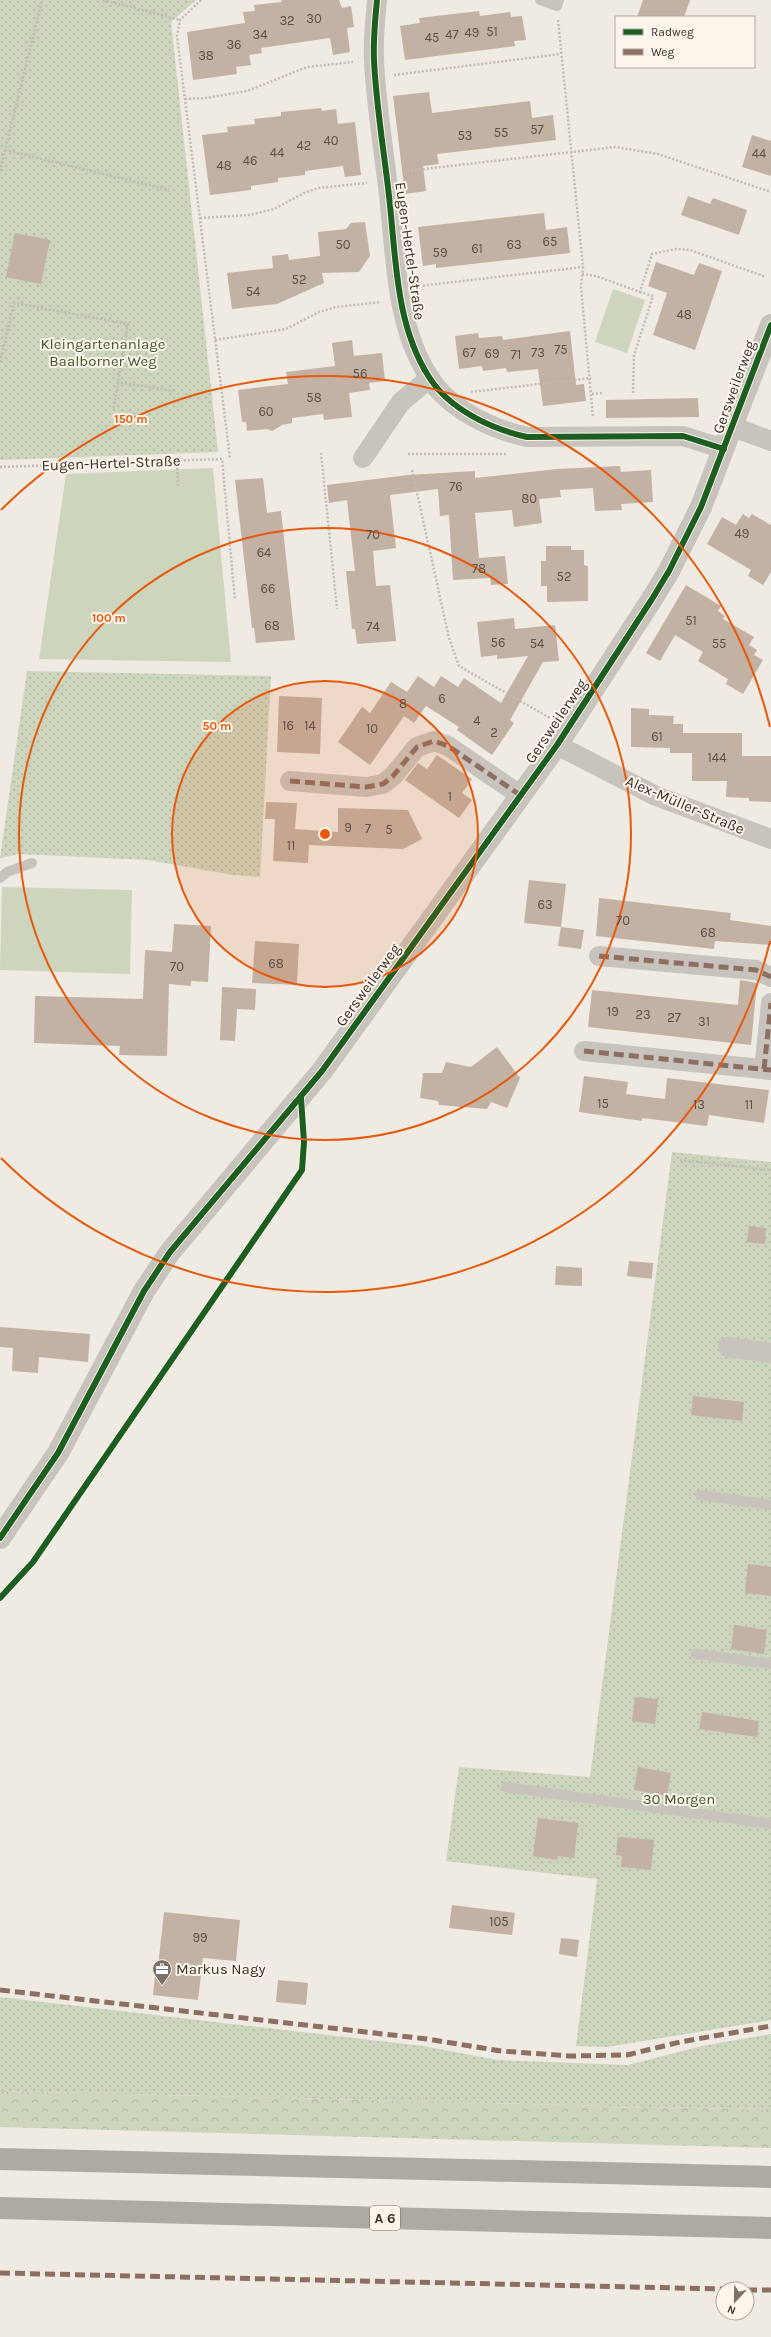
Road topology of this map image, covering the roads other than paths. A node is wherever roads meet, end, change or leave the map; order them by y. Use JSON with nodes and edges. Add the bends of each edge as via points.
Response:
{"nodes":[{"id":1,"x":377,"y":0,"type":"edge"},
{"id":2,"x":540,"y":0,"type":"edge"},
{"id":3,"x":558,"y":3,"type":"edge"},
{"id":4,"x":771,"y":325,"type":"edge"},
{"id":5,"x":430,"y":378,"type":"junction"},
{"id":6,"x":733,"y":427,"type":"junction"},
{"id":7,"x":771,"y":440,"type":"edge"},
{"id":8,"x":724,"y":449,"type":"junction"},
{"id":9,"x":364,"y":458,"type":"dead end"},
{"id":10,"x":557,"y":745,"type":"junction"},
{"id":11,"x":290,"y":781,"type":"dead end"},
{"id":12,"x":520,"y":795,"type":"junction"},
{"id":13,"x":771,"y":839,"type":"edge"},
{"id":14,"x":32,"y":863,"type":"dead end"},
{"id":15,"x":0,"y":878,"type":"edge"},
{"id":16,"x":599,"y":956,"type":"dead end"},
{"id":17,"x":771,"y":977,"type":"edge"},
{"id":18,"x":771,"y":1003,"type":"edge"},
{"id":19,"x":584,"y":1051,"type":"dead end"},
{"id":20,"x":767,"y":1069,"type":"edge"},
{"id":21,"x":728,"y":1347,"type":"dead end"},
{"id":22,"x":771,"y":1353,"type":"edge"},
{"id":23,"x":700,"y":1495,"type":"dead end"},
{"id":24,"x":771,"y":1505,"type":"edge"},
{"id":25,"x":0,"y":1538,"type":"edge"},
{"id":26,"x":696,"y":1654,"type":"dead end"},
{"id":27,"x":771,"y":1664,"type":"edge"},
{"id":28,"x":506,"y":1787,"type":"dead end"},
{"id":29,"x":771,"y":1824,"type":"edge"},
{"id":30,"x":0,"y":2159,"type":"edge"},
{"id":31,"x":771,"y":2177,"type":"edge"},
{"id":32,"x":0,"y":2208,"type":"edge"},
{"id":33,"x":771,"y":2228,"type":"edge"}],
"edges":[{"from":1,"to":5,"type":"street","name":"Eugen-Hertel-Straße","via":[[374,60],[401,300],[411,345]]},
{"from":2,"to":3,"type":"lane"},
{"from":4,"to":6,"type":"street","name":"Gersweilerweg"},
{"from":5,"to":8,"type":"street","name":"Eugen-Hertel-Straße","via":[[463,410],[510,433],[527,437],[683,436]]},
{"from":5,"to":9,"type":"street","via":[[401,402]]},
{"from":6,"to":7,"type":"street"},
{"from":6,"to":8,"type":"street","name":"Gersweilerweg"},
{"from":8,"to":10,"type":"street","name":"Gersweilerweg","via":[[701,507],[669,571]]},
{"from":10,"to":12,"type":"street","name":"Gersweilerweg"},
{"from":10,"to":13,"type":"street","name":"Alex-Müller-Straße","via":[[656,796]]},
{"from":11,"to":12,"type":"street","via":[[366,787],[382,784],[393,776],[417,747],[434,741],[448,746]]},
{"from":12,"to":25,"type":"street","name":"Gersweilerweg","via":[[337,1051],[170,1252],[144,1291],[58,1453]]},
{"from":14,"to":15,"type":"lane","via":[[7,872]]},
{"from":16,"to":17,"type":"street","via":[[756,970]]},
{"from":18,"to":20,"type":"street"},
{"from":19,"to":20,"type":"street"},
{"from":21,"to":22,"type":"street"},
{"from":23,"to":24,"type":"lane"},
{"from":26,"to":27,"type":"lane"},
{"from":28,"to":29,"type":"lane"},
{"from":30,"to":31,"type":"highway"},
{"from":32,"to":33,"type":"highway","number":"A 6"}]}
